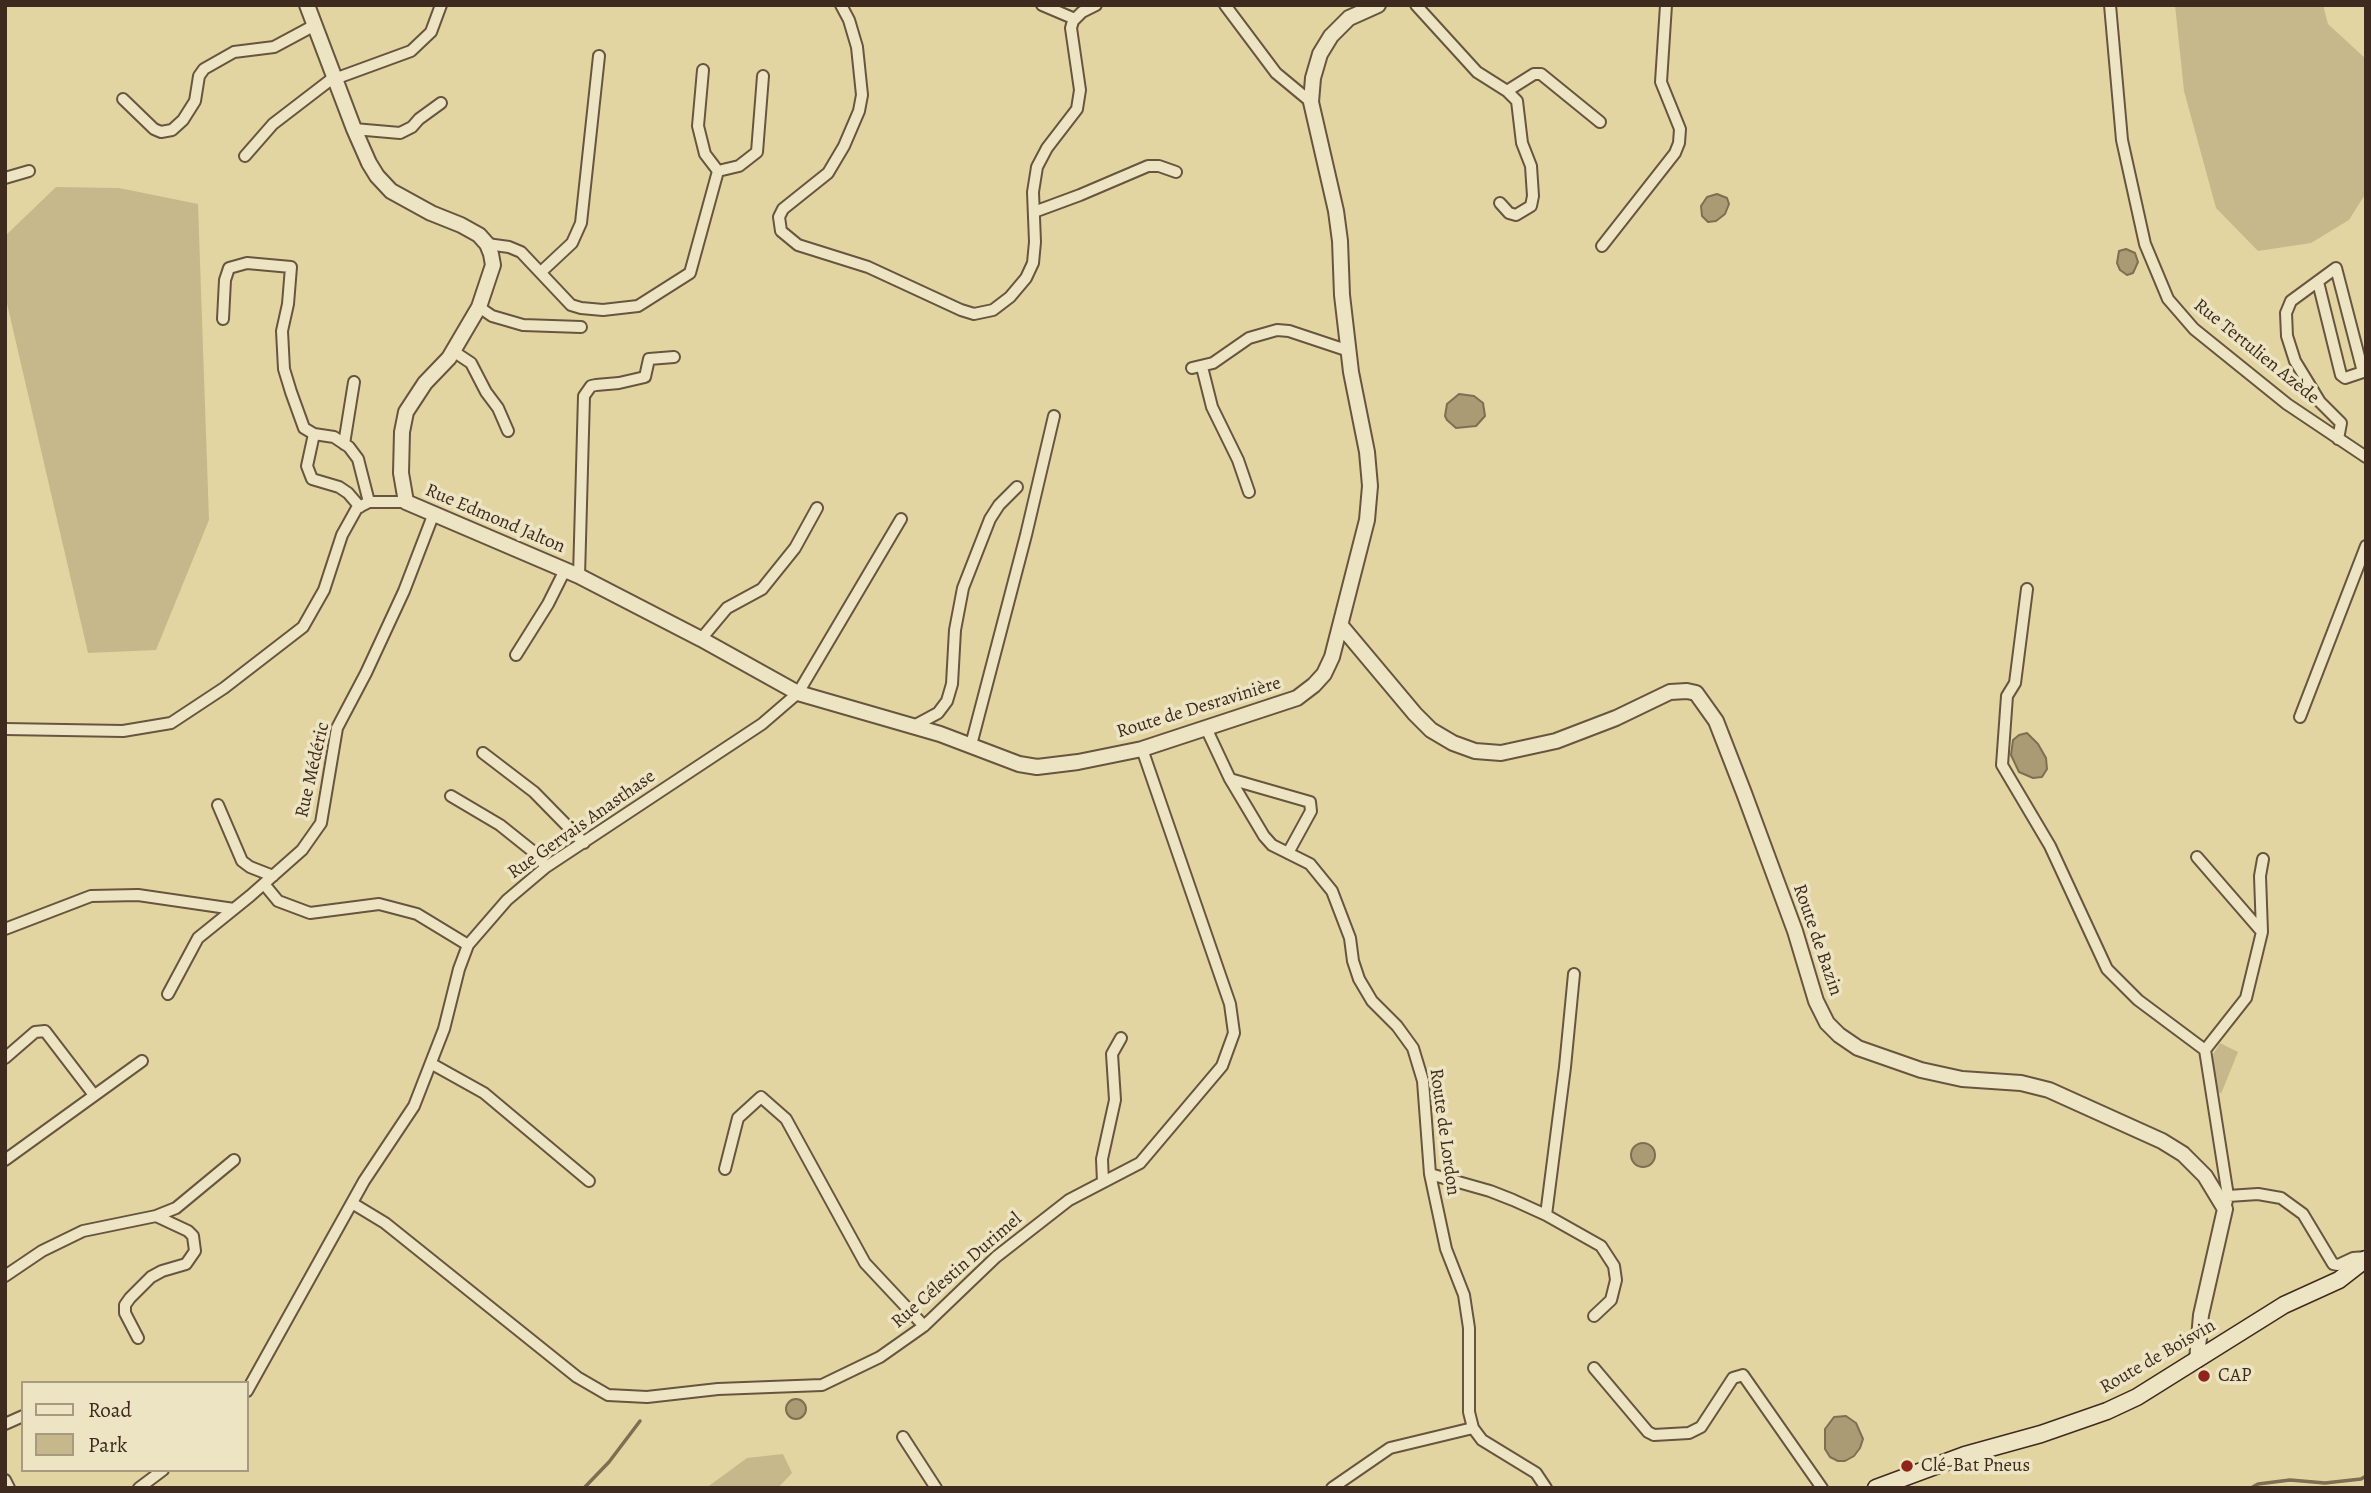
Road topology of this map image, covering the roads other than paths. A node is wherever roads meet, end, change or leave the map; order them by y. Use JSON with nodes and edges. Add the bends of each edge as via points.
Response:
{"nodes":[{"id":1,"x":307,"y":5,"type":"edge"},
{"id":2,"x":441,"y":5,"type":"edge"},
{"id":3,"x":841,"y":5,"type":"edge"},
{"id":4,"x":1042,"y":5,"type":"edge"},
{"id":5,"x":1096,"y":5,"type":"edge"},
{"id":6,"x":1225,"y":5,"type":"edge"},
{"id":7,"x":1378,"y":5,"type":"edge"},
{"id":8,"x":1416,"y":5,"type":"edge"},
{"id":9,"x":1666,"y":5,"type":"edge"},
{"id":10,"x":2110,"y":5,"type":"edge"},
{"id":11,"x":1075,"y":19,"type":"junction"},
{"id":12,"x":315,"y":25,"type":"junction"},
{"id":13,"x":599,"y":56,"type":"dead end"},
{"id":14,"x":703,"y":70,"type":"dead end"},
{"id":15,"x":763,"y":76,"type":"dead end"},
{"id":16,"x":335,"y":78,"type":"junction"},
{"id":17,"x":1507,"y":91,"type":"junction"},
{"id":18,"x":123,"y":99,"type":"dead end"},
{"id":19,"x":1311,"y":102,"type":"junction"},
{"id":20,"x":441,"y":103,"type":"dead end"},
{"id":21,"x":1600,"y":122,"type":"dead end"},
{"id":22,"x":354,"y":129,"type":"junction"},
{"id":23,"x":245,"y":156,"type":"dead end"},
{"id":24,"x":718,"y":171,"type":"junction"},
{"id":25,"x":29,"y":172,"type":"dead end"},
{"id":26,"x":1176,"y":172,"type":"dead end"},
{"id":27,"x":5,"y":178,"type":"edge"},
{"id":28,"x":1500,"y":203,"type":"dead end"},
{"id":29,"x":1034,"y":212,"type":"junction"},
{"id":30,"x":487,"y":244,"type":"junction"},
{"id":31,"x":1602,"y":246,"type":"dead end"},
{"id":32,"x":541,"y":272,"type":"junction"},
{"id":33,"x":2318,"y":282,"type":"junction"},
{"id":34,"x":479,"y":307,"type":"junction"},
{"id":35,"x":223,"y":319,"type":"dead end"},
{"id":36,"x":581,"y":327,"type":"dead end"},
{"id":37,"x":453,"y":351,"type":"junction"},
{"id":38,"x":1349,"y":351,"type":"junction"},
{"id":39,"x":674,"y":357,"type":"dead end"},
{"id":40,"x":354,"y":382,"type":"dead end"},
{"id":41,"x":1054,"y":416,"type":"dead end"},
{"id":42,"x":508,"y":431,"type":"dead end"},
{"id":43,"x":314,"y":434,"type":"junction"},
{"id":44,"x":2338,"y":439,"type":"junction"},
{"id":45,"x":344,"y":444,"type":"junction"},
{"id":46,"x":2366,"y":457,"type":"edge"},
{"id":47,"x":1017,"y":487,"type":"dead end"},
{"id":48,"x":1249,"y":492,"type":"dead end"},
{"id":49,"x":406,"y":502,"type":"junction"},
{"id":50,"x":364,"y":504,"type":"junction"},
{"id":51,"x":817,"y":508,"type":"dead end"},
{"id":52,"x":434,"y":513,"type":"junction"},
{"id":53,"x":901,"y":519,"type":"dead end"},
{"id":54,"x":2366,"y":546,"type":"edge"},
{"id":55,"x":572,"y":573,"type":"junction"},
{"id":56,"x":2027,"y":589,"type":"dead end"},
{"id":57,"x":1342,"y":627,"type":"junction"},
{"id":58,"x":701,"y":639,"type":"junction"},
{"id":59,"x":1360,"y":649,"type":"junction"},
{"id":60,"x":516,"y":655,"type":"dead end"},
{"id":61,"x":1332,"y":657,"type":"junction"},
{"id":62,"x":798,"y":693,"type":"junction"},
{"id":63,"x":2300,"y":717,"type":"dead end"},
{"id":64,"x":912,"y":727,"type":"junction"},
{"id":65,"x":5,"y":729,"type":"edge"},
{"id":66,"x":1206,"y":729,"type":"junction"},
{"id":67,"x":971,"y":746,"type":"junction"},
{"id":68,"x":1142,"y":749,"type":"junction"},
{"id":69,"x":483,"y":753,"type":"dead end"},
{"id":70,"x":1230,"y":779,"type":"junction"},
{"id":71,"x":451,"y":796,"type":"dead end"},
{"id":72,"x":218,"y":805,"type":"dead end"},
{"id":73,"x":584,"y":844,"type":"junction"},
{"id":74,"x":1288,"y":853,"type":"junction"},
{"id":75,"x":2197,"y":857,"type":"dead end"},
{"id":76,"x":2263,"y":859,"type":"dead end"},
{"id":77,"x":546,"y":867,"type":"junction"},
{"id":78,"x":269,"y":880,"type":"junction"},
{"id":79,"x":234,"y":909,"type":"junction"},
{"id":80,"x":5,"y":929,"type":"edge"},
{"id":81,"x":2262,"y":932,"type":"junction"},
{"id":82,"x":468,"y":945,"type":"junction"},
{"id":83,"x":1574,"y":974,"type":"dead end"},
{"id":84,"x":168,"y":993,"type":"dead end"},
{"id":85,"x":1121,"y":1038,"type":"dead end"},
{"id":86,"x":2205,"y":1050,"type":"junction"},
{"id":87,"x":5,"y":1058,"type":"edge"},
{"id":88,"x":142,"y":1061,"type":"dead end"},
{"id":89,"x":432,"y":1064,"type":"junction"},
{"id":90,"x":94,"y":1095,"type":"junction"},
{"id":91,"x":5,"y":1160,"type":"edge"},
{"id":92,"x":234,"y":1160,"type":"dead end"},
{"id":93,"x":725,"y":1169,"type":"dead end"},
{"id":94,"x":1430,"y":1174,"type":"junction"},
{"id":95,"x":589,"y":1181,"type":"dead end"},
{"id":96,"x":1103,"y":1182,"type":"junction"},
{"id":97,"x":352,"y":1203,"type":"junction"},
{"id":98,"x":2226,"y":1203,"type":"junction"},
{"id":99,"x":1546,"y":1215,"type":"junction"},
{"id":100,"x":156,"y":1216,"type":"junction"},
{"id":101,"x":2366,"y":1258,"type":"edge"},
{"id":102,"x":5,"y":1276,"type":"edge"},
{"id":103,"x":1594,"y":1316,"type":"dead end"},
{"id":104,"x":924,"y":1326,"type":"junction"},
{"id":105,"x":138,"y":1338,"type":"dead end"},
{"id":106,"x":2197,"y":1360,"type":"junction"},
{"id":107,"x":1594,"y":1368,"type":"dead end"},
{"id":108,"x":248,"y":1389,"type":"edge"},
{"id":109,"x":21,"y":1417,"type":"edge"},
{"id":110,"x":5,"y":1424,"type":"edge"},
{"id":111,"x":1473,"y":1429,"type":"junction"},
{"id":112,"x":903,"y":1437,"type":"dead end"},
{"id":113,"x":158,"y":1478,"type":"edge"},
{"id":114,"x":5,"y":1480,"type":"edge"},
{"id":115,"x":9,"y":1488,"type":"edge"},
{"id":116,"x":139,"y":1488,"type":"edge"},
{"id":117,"x":936,"y":1488,"type":"edge"},
{"id":118,"x":1332,"y":1488,"type":"edge"},
{"id":119,"x":1546,"y":1488,"type":"edge"},
{"id":120,"x":1822,"y":1488,"type":"edge"},
{"id":121,"x":1876,"y":1488,"type":"edge"}],
"edges":[{"from":1,"to":12,"type":"street"},
{"from":2,"to":16,"type":"street","via":[[431,32],[411,51]]},
{"from":3,"to":29,"type":"street","via":[[857,47],[862,94],[859,111],[828,173],[783,209],[781,231],[798,245],[868,267],[961,310],[982,314],[1010,297],[1026,278],[1035,242]]},
{"from":4,"to":11,"type":"street"},
{"from":5,"to":11,"type":"street"},
{"from":6,"to":19,"type":"street","via":[[1276,73]]},
{"from":7,"to":19,"type":"street","name":"Route de Desravinière","via":[[1349,18],[1331,36],[1312,78]]},
{"from":8,"to":17,"type":"street","via":[[1477,72]]},
{"from":9,"to":31,"type":"street","via":[[1661,82],[1680,130],[1679,143]]},
{"from":10,"to":44,"type":"street","name":"Rue Tertulien Azède","via":[[2122,140],[2145,244],[2168,299],[2194,329]]},
{"from":11,"to":29,"type":"street","via":[[1070,28],[1080,90],[1077,109],[1037,167]]},
{"from":12,"to":16,"type":"street"},
{"from":12,"to":18,"type":"street","via":[[274,47],[234,52],[204,69],[195,101],[172,131],[154,129]]},
{"from":13,"to":32,"type":"street","via":[[581,223],[572,243]]},
{"from":14,"to":24,"type":"street","via":[[698,126],[705,154]]},
{"from":15,"to":24,"type":"street","via":[[757,152],[739,166]]},
{"from":16,"to":22,"type":"street"},
{"from":16,"to":23,"type":"street","via":[[273,124]]},
{"from":17,"to":21,"type":"street","via":[[1541,74]]},
{"from":17,"to":28,"type":"street","via":[[1517,101],[1533,196],[1531,206],[1516,215]]},
{"from":19,"to":38,"type":"street","name":"Route de Desravinière","via":[[1336,211]]},
{"from":20,"to":22,"type":"street","via":[[400,133]]},
{"from":22,"to":30,"type":"street","via":[[369,163],[391,191],[461,225]]},
{"from":24,"to":32,"type":"street","via":[[690,274],[648,301],[623,309],[581,309],[571,305]]},
{"from":25,"to":27,"type":"street"},
{"from":26,"to":29,"type":"street","via":[[1148,166]]},
{"from":30,"to":32,"type":"street","via":[[521,252]]},
{"from":30,"to":34,"type":"street","via":[[493,265]]},
{"from":33,"to":33,"type":"street","via":[[2341,375],[2364,372],[2338,270],[2334,268]]},
{"from":33,"to":44,"type":"street","via":[[2291,301],[2286,313],[2287,336],[2295,361],[2320,402],[2341,423]]},
{"from":34,"to":36,"type":"street","via":[[523,325]]},
{"from":34,"to":37,"type":"street"},
{"from":35,"to":43,"type":"street","via":[[229,268],[247,263],[291,267],[282,331],[284,369],[304,428]]},
{"from":37,"to":42,"type":"street","via":[[471,363]]},
{"from":37,"to":49,"type":"street","via":[[407,412],[401,473]]},
{"from":38,"to":48,"type":"street","via":[[1277,330],[1249,338],[1213,363],[1197,367]]},
{"from":38,"to":57,"type":"street","name":"Route de Desravinière","via":[[1370,486],[1367,520]]},
{"from":39,"to":55,"type":"street","via":[[649,359],[645,377],[591,386],[584,396]]},
{"from":40,"to":45,"type":"street"},
{"from":41,"to":67,"type":"street"},
{"from":43,"to":45,"type":"street"},
{"from":43,"to":50,"type":"street","via":[[307,466],[312,479],[339,487]]},
{"from":44,"to":46,"type":"street","name":"Rue Tertulien Azède"},
{"from":45,"to":50,"type":"street","via":[[358,459]]},
{"from":47,"to":64,"type":"street","via":[[990,519],[963,588],[947,701],[938,713]]},
{"from":49,"to":50,"type":"street","name":"Rue Edmond Jalton"},
{"from":49,"to":52,"type":"street","name":"Rue Edmond Jalton"},
{"from":50,"to":65,"type":"street","via":[[342,535],[324,590],[303,627],[171,723],[123,731]]},
{"from":51,"to":58,"type":"street","via":[[795,548],[762,589],[727,608]]},
{"from":52,"to":55,"type":"street","name":"Rue Edmond Jalton"},
{"from":52,"to":78,"type":"street","name":"Rue Médéric","via":[[398,602],[337,729],[321,823],[302,850]]},
{"from":53,"to":62,"type":"street","name":"Rue Gervais Anasthase"},
{"from":54,"to":63,"type":"street"},
{"from":55,"to":58,"type":"street","name":"Rue Edmond Jalton"},
{"from":55,"to":60,"type":"street"},
{"from":56,"to":86,"type":"street","via":[[2015,683],[2007,696],[2001,765],[2050,846],[2107,969],[2138,1000]]},
{"from":57,"to":59,"type":"street","name":"Route de Bazin"},
{"from":57,"to":61,"type":"street","name":"Route de Desravinière"},
{"from":58,"to":62,"type":"street","name":"Rue Edmond Jalton"},
{"from":59,"to":61,"type":"street"},
{"from":59,"to":98,"type":"street","name":"Route de Bazin","via":[[1431,730],[1475,751],[1501,753],[1556,741],[1670,692],[1696,693],[1716,721],[1827,1023],[1858,1048],[1904,1064],[1962,1079],[2049,1090],[2183,1154]]},
{"from":61,"to":66,"type":"street","name":"Route de Desravinière","via":[[1324,674],[1297,698]]},
{"from":62,"to":64,"type":"street","name":"Route de Desravinière"},
{"from":62,"to":73,"type":"street","name":"Rue Gervais Anasthase","via":[[762,724]]},
{"from":64,"to":67,"type":"street","name":"Route de Desravinière"},
{"from":66,"to":68,"type":"street","name":"Route de Desravinière"},
{"from":66,"to":70,"type":"street","name":"Route de Lordon"},
{"from":67,"to":68,"type":"street","name":"Route de Desravinière","via":[[1037,767]]},
{"from":68,"to":96,"type":"street","name":"Rue Célestin Durimel","via":[[1230,1004],[1234,1033],[1222,1066],[1140,1163]]},
{"from":69,"to":73,"type":"street","via":[[527,785]]},
{"from":70,"to":74,"type":"street","name":"Route de Lordon","via":[[1264,836]]},
{"from":70,"to":74,"type":"street","via":[[1310,802],[1311,811]]},
{"from":71,"to":77,"type":"street","via":[[500,825]]},
{"from":72,"to":78,"type":"street","via":[[242,861]]},
{"from":73,"to":77,"type":"street","name":"Rue Gervais Anasthase"},
{"from":74,"to":94,"type":"street","name":"Route de Lordon","via":[[1310,864],[1332,891],[1359,979],[1413,1048],[1423,1081]]},
{"from":75,"to":81,"type":"street"},
{"from":76,"to":81,"type":"street"},
{"from":77,"to":82,"type":"street","name":"Rue Gervais Anasthase","via":[[506,900]]},
{"from":78,"to":79,"type":"street","name":"Rue Médéric"},
{"from":78,"to":82,"type":"street","via":[[278,901],[310,912],[379,904],[417,914]]},
{"from":79,"to":80,"type":"street","via":[[138,895],[91,896]]},
{"from":79,"to":84,"type":"street","name":"Rue Médéric","via":[[198,938]]},
{"from":81,"to":86,"type":"street","via":[[2246,998]]},
{"from":82,"to":89,"type":"street","name":"Rue Gervais Anasthase"},
{"from":83,"to":99,"type":"street"},
{"from":85,"to":96,"type":"street","via":[[1112,1054],[1115,1100],[1102,1158]]},
{"from":86,"to":98,"type":"street"},
{"from":87,"to":90,"type":"street","via":[[35,1032],[45,1031]]},
{"from":88,"to":90,"type":"street"},
{"from":89,"to":95,"type":"street","via":[[484,1093]]},
{"from":89,"to":97,"type":"street","name":"Rue Gervais Anasthase","via":[[414,1106]]},
{"from":90,"to":91,"type":"street"},
{"from":92,"to":100,"type":"street","via":[[176,1209]]},
{"from":93,"to":104,"type":"street","via":[[738,1118],[761,1097],[786,1119],[865,1263]]},
{"from":94,"to":99,"type":"street","via":[[1490,1191]]},
{"from":94,"to":111,"type":"street","name":"Route de Lordon","via":[[1446,1249],[1464,1295]]},
{"from":96,"to":104,"type":"street","name":"Rue Célestin Durimel","via":[[1069,1200],[996,1257]]},
{"from":97,"to":104,"type":"street","name":"Rue Célestin Durimel","via":[[384,1223],[577,1377],[608,1395],[647,1397],[822,1385],[880,1357]]},
{"from":97,"to":108,"type":"street","name":"Rue Gervais Anasthase"},
{"from":98,"to":101,"type":"street","via":[[2258,1194],[2281,1198],[2303,1213],[2333,1264]]},
{"from":98,"to":106,"type":"street","via":[[2201,1315]]},
{"from":99,"to":103,"type":"street","via":[[1601,1246],[1614,1266],[1611,1300]]},
{"from":100,"to":102,"type":"street","via":[[83,1231]]},
{"from":100,"to":105,"type":"street","via":[[188,1231],[195,1251],[186,1264],[151,1277],[125,1305]]},
{"from":101,"to":106,"type":"main road","name":"Route de Boisvin","via":[[2339,1280],[2284,1305]]},
{"from":106,"to":121,"type":"main road","name":"Route de Boisvin","via":[[2107,1411]]},
{"from":107,"to":120,"type":"street","via":[[1654,1435],[1689,1433],[1701,1427],[1733,1378],[1743,1375]]},
{"from":109,"to":110,"type":"street"},
{"from":111,"to":118,"type":"street","via":[[1390,1448]]},
{"from":111,"to":119,"type":"street","via":[[1482,1440],[1536,1473]]},
{"from":112,"to":117,"type":"street"},
{"from":113,"to":116,"type":"street"},
{"from":114,"to":115,"type":"street"}]}
